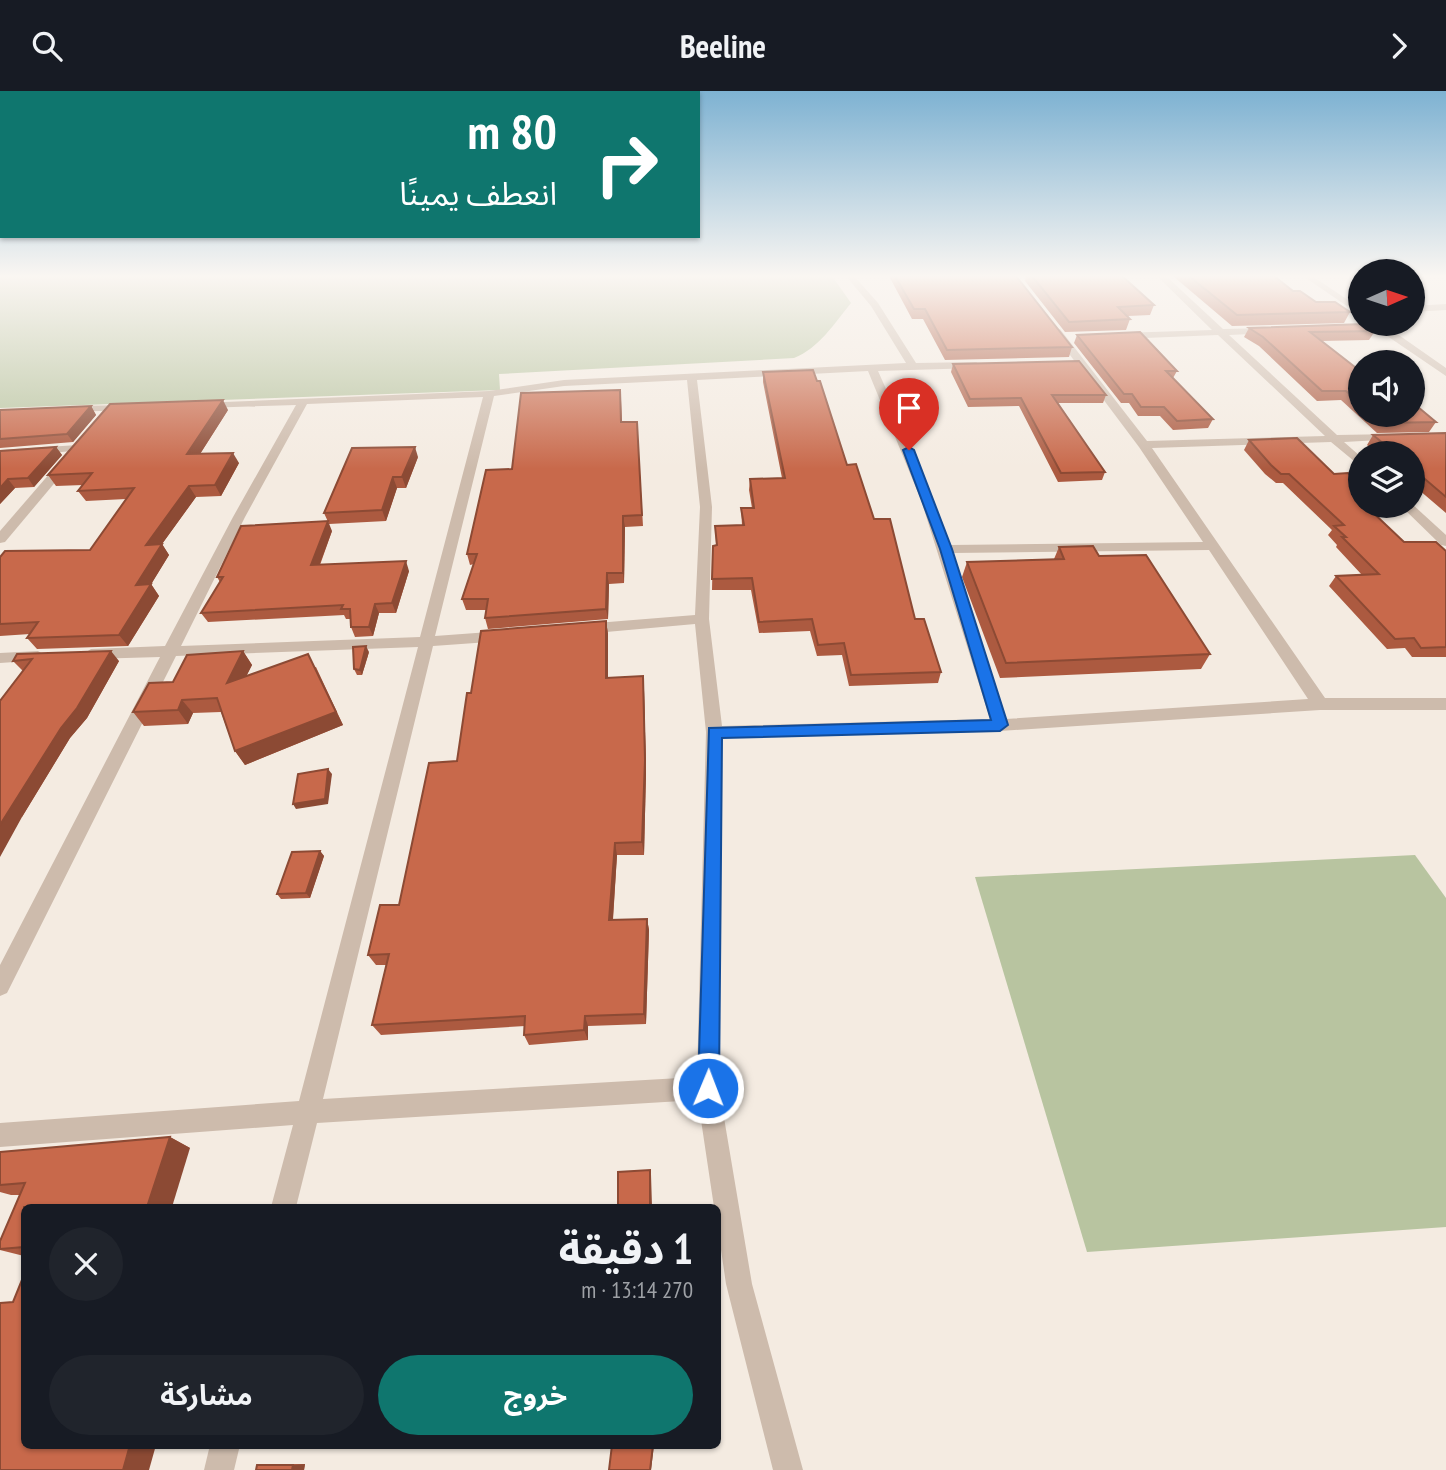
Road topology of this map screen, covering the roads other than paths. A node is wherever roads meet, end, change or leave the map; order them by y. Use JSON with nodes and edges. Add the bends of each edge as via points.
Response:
{"nodes":[{"id":1,"x":897,"y":340,"type":"edge"},
{"id":2,"x":1071,"y":340,"type":"edge"},
{"id":3,"x":1230,"y":340,"type":"edge"},
{"id":4,"x":1400,"y":340,"type":"edge"},
{"id":5,"x":1067,"y":363,"type":"edge"},
{"id":6,"x":1081,"y":363,"type":"junction"},
{"id":7,"x":983,"y":365,"type":"edge"},
{"id":8,"x":913,"y":366,"type":"junction"},
{"id":9,"x":872,"y":369,"type":"junction"},
{"id":10,"x":1446,"y":373,"type":"edge"},
{"id":11,"x":692,"y":379,"type":"junction"},
{"id":12,"x":489,"y":394,"type":"junction"},
{"id":13,"x":303,"y":402,"type":"junction"},
{"id":14,"x":194,"y":405,"type":"edge"},
{"id":15,"x":139,"y":407,"type":"edge"},
{"id":16,"x":56,"y":410,"type":"edge"},
{"id":17,"x":1408,"y":437,"type":"edge"},
{"id":18,"x":1333,"y":438,"type":"junction"},
{"id":19,"x":1144,"y":445,"type":"junction"},
{"id":20,"x":1348,"y":452,"type":"edge"},
{"id":21,"x":0,"y":454,"type":"edge"},
{"id":22,"x":1420,"y":518,"type":"edge"},
{"id":23,"x":0,"y":540,"type":"edge"},
{"id":24,"x":1446,"y":542,"type":"edge"},
{"id":25,"x":1215,"y":546,"type":"junction"},
{"id":26,"x":946,"y":549,"type":"junction"},
{"id":27,"x":702,"y":619,"type":"junction"},
{"id":28,"x":564,"y":631,"type":"edge"},
{"id":29,"x":522,"y":634,"type":"edge"},
{"id":30,"x":425,"y":642,"type":"junction"},
{"id":31,"x":172,"y":650,"type":"junction"},
{"id":32,"x":79,"y":655,"type":"edge"},
{"id":33,"x":53,"y":656,"type":"edge"},
{"id":34,"x":0,"y":658,"type":"edge"},
{"id":35,"x":1320,"y":704,"type":"junction"},
{"id":36,"x":1446,"y":704,"type":"edge"},
{"id":37,"x":1000,"y":725,"type":"junction"},
{"id":38,"x":714,"y":732,"type":"junction"},
{"id":39,"x":0,"y":986,"type":"edge"},
{"id":40,"x":708,"y":1088,"type":"junction"},
{"id":41,"x":308,"y":1112,"type":"junction"},
{"id":42,"x":0,"y":1135,"type":"edge"},
{"id":43,"x":285,"y":1204,"type":"edge"},
{"id":44,"x":224,"y":1449,"type":"edge"},
{"id":45,"x":219,"y":1470,"type":"edge"},
{"id":46,"x":788,"y":1470,"type":"edge"}],
"edges":[{"from":1,"to":8,"type":"street"},
{"from":2,"to":6,"type":"street"},
{"from":3,"to":18,"type":"street"},
{"from":4,"to":10,"type":"street"},
{"from":5,"to":6,"type":"street"},
{"from":6,"to":19,"type":"street"},
{"from":7,"to":8,"type":"street"},
{"from":8,"to":9,"type":"street"},
{"from":9,"to":11,"type":"street"},
{"from":9,"to":26,"type":"street","via":[[899,425]]},
{"from":11,"to":12,"type":"street","via":[[564,383]]},
{"from":11,"to":27,"type":"street","via":[[706,507]]},
{"from":12,"to":13,"type":"street"},
{"from":12,"to":30,"type":"street"},
{"from":13,"to":14,"type":"street"},
{"from":13,"to":31,"type":"street"},
{"from":15,"to":16,"type":"street","via":[[107,413]]},
{"from":17,"to":18,"type":"street"},
{"from":18,"to":19,"type":"street"},
{"from":18,"to":20,"type":"street"},
{"from":19,"to":25,"type":"street"},
{"from":21,"to":23,"type":"street","via":[[82,443]]},
{"from":22,"to":24,"type":"street"},
{"from":25,"to":26,"type":"street"},
{"from":25,"to":35,"type":"street"},
{"from":26,"to":37,"type":"street"},
{"from":27,"to":28,"type":"street"},
{"from":27,"to":38,"type":"street"},
{"from":29,"to":30,"type":"street"},
{"from":30,"to":31,"type":"street"},
{"from":30,"to":41,"type":"street"},
{"from":31,"to":32,"type":"street"},
{"from":31,"to":39,"type":"street"},
{"from":33,"to":34,"type":"street"},
{"from":35,"to":36,"type":"street"},
{"from":35,"to":37,"type":"street"},
{"from":37,"to":38,"type":"street"},
{"from":38,"to":40,"type":"street"},
{"from":40,"to":41,"type":"street"},
{"from":40,"to":46,"type":"street","via":[[739,1284]]},
{"from":41,"to":42,"type":"street"},
{"from":41,"to":43,"type":"street"},
{"from":44,"to":45,"type":"street"}]}
